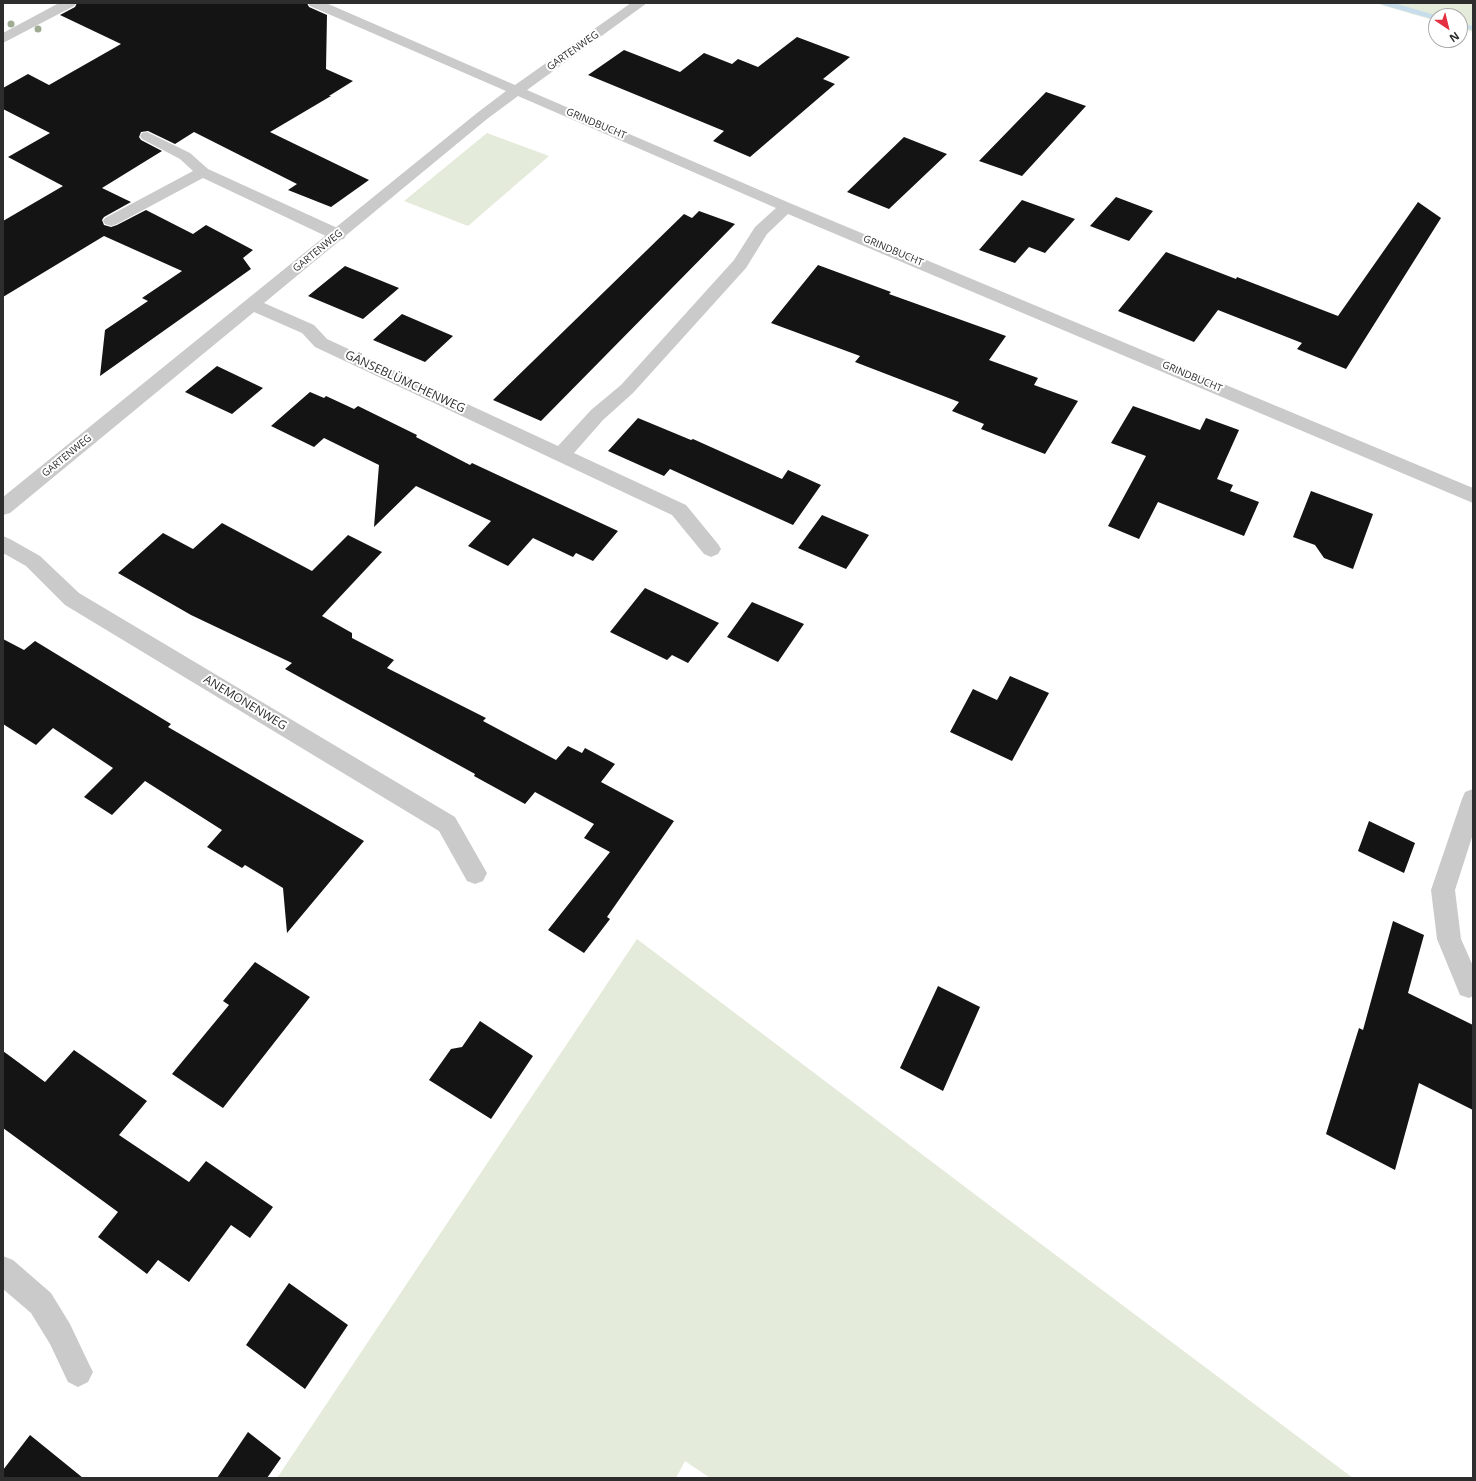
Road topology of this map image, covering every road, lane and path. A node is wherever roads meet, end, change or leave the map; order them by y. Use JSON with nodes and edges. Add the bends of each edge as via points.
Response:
{"nodes":[{"id":1,"x":68,"y":3,"type":"edge"},
{"id":2,"x":316,"y":3,"type":"edge"},
{"id":3,"x":640,"y":3,"type":"edge"},
{"id":4,"x":3,"y":39,"type":"edge"},
{"id":5,"x":517,"y":90,"type":"junction"},
{"id":6,"x":147,"y":136,"type":"dead end"},
{"id":7,"x":203,"y":172,"type":"junction"},
{"id":8,"x":786,"y":207,"type":"junction"},
{"id":9,"x":111,"y":221,"type":"dead end"},
{"id":10,"x":338,"y":235,"type":"junction"},
{"id":11,"x":253,"y":305,"type":"junction"},
{"id":12,"x":561,"y":455,"type":"junction"},
{"id":13,"x":1473,"y":496,"type":"edge"},
{"id":14,"x":3,"y":508,"type":"edge"},
{"id":15,"x":3,"y":544,"type":"edge"},
{"id":16,"x":711,"y":549,"type":"dead end"},
{"id":17,"x":1473,"y":799,"type":"edge"},
{"id":18,"x":475,"y":873,"type":"dead end"},
{"id":19,"x":1469,"y":986,"type":"dead end"},
{"id":20,"x":3,"y":1270,"type":"edge"},
{"id":21,"x":78,"y":1372,"type":"dead end"}],
"edges":[{"from":1,"to":4,"type":"street"},
{"from":2,"to":5,"type":"street","name":"GRINDBUCHT"},
{"from":3,"to":5,"type":"street","name":"GARTENWEG"},
{"from":5,"to":8,"type":"street","name":"GRINDBUCHT"},
{"from":5,"to":10,"type":"street","name":"GARTENWEG"},
{"from":6,"to":7,"type":"street","via":[[185,156]]},
{"from":7,"to":9,"type":"street"},
{"from":7,"to":10,"type":"street"},
{"from":8,"to":12,"type":"street","via":[[761,231],[740,264],[637,378],[597,415]]},
{"from":8,"to":13,"type":"street","name":"GRINDBUCHT"},
{"from":10,"to":11,"type":"street","name":"GARTENWEG"},
{"from":11,"to":12,"type":"street","name":"GÄNSEBLÜMCHENWEG","via":[[308,330],[321,343]]},
{"from":11,"to":14,"type":"street","name":"GARTENWEG"},
{"from":12,"to":16,"type":"street","name":"GÄNSEBLÜMCHENWEG","via":[[679,510]]},
{"from":15,"to":18,"type":"street","name":"ANEMONENWEG","via":[[33,561],[72,599],[447,824]]},
{"from":17,"to":19,"type":"street","via":[[1443,890],[1449,939]]},
{"from":20,"to":21,"type":"street","via":[[41,1303],[60,1334]]}]}
